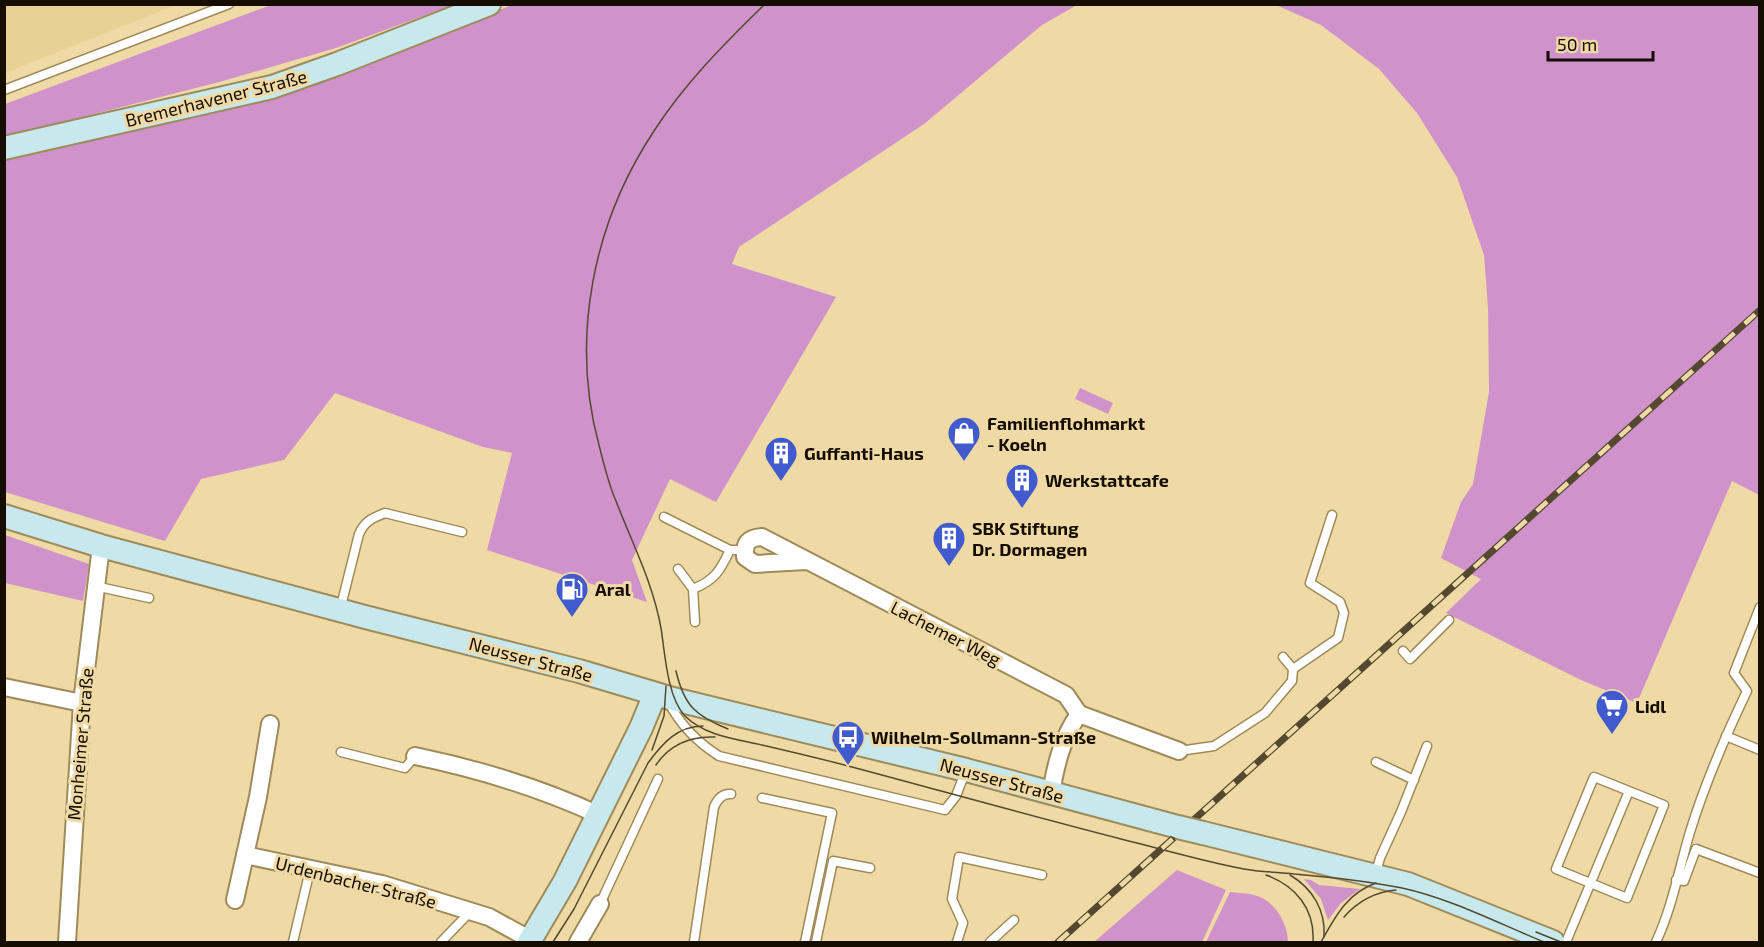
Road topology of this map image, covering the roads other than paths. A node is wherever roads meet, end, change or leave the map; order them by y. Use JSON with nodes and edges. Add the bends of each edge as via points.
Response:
{"nodes":[{"id":1,"x":228,"y":4,"type":"edge"},
{"id":2,"x":489,"y":4,"type":"edge"},
{"id":3,"x":4,"y":90,"type":"edge"},
{"id":4,"x":4,"y":148,"type":"edge"},
{"id":5,"x":1332,"y":515,"type":"dead end"},
{"id":6,"x":4,"y":516,"type":"edge"},
{"id":7,"x":664,"y":517,"type":"dead end"},
{"id":8,"x":462,"y":532,"type":"dead end"},
{"id":9,"x":101,"y":546,"type":"junction"},
{"id":10,"x":737,"y":550,"type":"junction"},
{"id":11,"x":806,"y":561,"type":"junction"},
{"id":12,"x":678,"y":569,"type":"dead end"},
{"id":13,"x":95,"y":586,"type":"junction"},
{"id":14,"x":693,"y":589,"type":"junction"},
{"id":15,"x":149,"y":598,"type":"dead end"},
{"id":16,"x":1760,"y":607,"type":"edge"},
{"id":17,"x":339,"y":610,"type":"junction"},
{"id":18,"x":1449,"y":620,"type":"dead end"},
{"id":19,"x":694,"y":622,"type":"dead end"},
{"id":20,"x":1403,"y":651,"type":"dead end"},
{"id":21,"x":1283,"y":657,"type":"dead end"},
{"id":22,"x":1293,"y":669,"type":"junction"},
{"id":23,"x":4,"y":687,"type":"edge"},
{"id":24,"x":660,"y":695,"type":"junction"},
{"id":25,"x":82,"y":703,"type":"junction"},
{"id":26,"x":1079,"y":714,"type":"junction"},
{"id":27,"x":270,"y":724,"type":"dead end"},
{"id":28,"x":1726,"y":736,"type":"junction"},
{"id":29,"x":1427,"y":746,"type":"dead end"},
{"id":30,"x":1760,"y":750,"type":"edge"},
{"id":31,"x":1179,"y":751,"type":"joint"},
{"id":32,"x":341,"y":752,"type":"dead end"},
{"id":33,"x":415,"y":756,"type":"joint"},
{"id":34,"x":1376,"y":762,"type":"dead end"},
{"id":35,"x":966,"y":770,"type":"junction"},
{"id":36,"x":658,"y":779,"type":"dead end"},
{"id":37,"x":1414,"y":780,"type":"junction"},
{"id":38,"x":1629,"y":791,"type":"junction"},
{"id":39,"x":1051,"y":793,"type":"junction"},
{"id":40,"x":731,"y":794,"type":"dead end"},
{"id":41,"x":762,"y":798,"type":"dead end"},
{"id":42,"x":599,"y":815,"type":"junction"},
{"id":43,"x":245,"y":855,"type":"junction"},
{"id":44,"x":870,"y":868,"type":"dead end"},
{"id":45,"x":310,"y":870,"type":"junction"},
{"id":46,"x":1760,"y":873,"type":"edge"},
{"id":47,"x":1042,"y":875,"type":"dead end"},
{"id":48,"x":1375,"y":876,"type":"junction"},
{"id":49,"x":1676,"y":880,"type":"junction"},
{"id":50,"x":1591,"y":884,"type":"junction"},
{"id":51,"x":235,"y":900,"type":"dead end"},
{"id":52,"x":600,"y":904,"type":"joint"},
{"id":53,"x":471,"y":911,"type":"junction"},
{"id":54,"x":1014,"y":920,"type":"dead end"},
{"id":55,"x":530,"y":941,"type":"edge"},
{"id":56,"x":67,"y":942,"type":"edge"},
{"id":57,"x":293,"y":942,"type":"edge"},
{"id":58,"x":441,"y":942,"type":"edge"},
{"id":59,"x":578,"y":942,"type":"edge"},
{"id":60,"x":694,"y":942,"type":"edge"},
{"id":61,"x":806,"y":942,"type":"edge"},
{"id":62,"x":816,"y":942,"type":"edge"},
{"id":63,"x":957,"y":942,"type":"edge"},
{"id":64,"x":990,"y":942,"type":"edge"},
{"id":65,"x":1553,"y":942,"type":"edge"},
{"id":66,"x":1566,"y":942,"type":"edge"},
{"id":67,"x":1656,"y":942,"type":"edge"}],
"edges":[{"from":1,"to":3,"type":"lane"},
{"from":2,"to":4,"type":"main road","name":"Bremerhavener Straße","via":[[272,87]]},
{"from":5,"to":22,"type":"lane","via":[[1310,583],[1340,602],[1344,613],[1338,638]]},
{"from":6,"to":9,"type":"main road","name":"Neusser Straße"},
{"from":7,"to":10,"type":"lane"},
{"from":8,"to":17,"type":"lane","via":[[384,513],[372,518],[359,534]]},
{"from":9,"to":13,"type":"street","name":"Monheimer Straße"},
{"from":9,"to":17,"type":"main road","name":"Neusser Straße"},
{"from":10,"to":11,"type":"street","via":[[755,564]]},
{"from":10,"to":11,"type":"street","name":"Lachemer Weg","via":[[751,538],[762,537]]},
{"from":10,"to":14,"type":"lane","via":[[708,583]]},
{"from":11,"to":26,"type":"street","name":"Lachemer Weg","via":[[1066,695]]},
{"from":12,"to":14,"type":"lane"},
{"from":13,"to":15,"type":"lane"},
{"from":13,"to":25,"type":"street","name":"Monheimer Straße"},
{"from":14,"to":19,"type":"lane"},
{"from":16,"to":28,"type":"lane","via":[[1734,674],[1747,691]]},
{"from":17,"to":24,"type":"main road","name":"Neusser Straße"},
{"from":18,"to":20,"type":"lane","via":[[1410,659]]},
{"from":21,"to":22,"type":"lane"},
{"from":22,"to":31,"type":"lane","via":[[1292,681],[1265,713],[1214,746]]},
{"from":23,"to":25,"type":"street"},
{"from":24,"to":35,"type":"main road","name":"Neusser Straße"},
{"from":24,"to":35,"type":"lane","via":[[693,737],[719,756],[945,810],[956,796]]},
{"from":24,"to":42,"type":"main road"},
{"from":25,"to":56,"type":"street","name":"Monheimer Straße"},
{"from":26,"to":31,"type":"street","name":"Lachemer Weg"},
{"from":26,"to":39,"type":"street","via":[[1062,743]]},
{"from":27,"to":43,"type":"street"},
{"from":28,"to":30,"type":"lane"},
{"from":28,"to":49,"type":"lane","via":[[1697,810]]},
{"from":29,"to":37,"type":"lane"},
{"from":32,"to":33,"type":"lane","via":[[405,768]]},
{"from":33,"to":42,"type":"street","via":[[512,780]]},
{"from":34,"to":37,"type":"lane"},
{"from":35,"to":39,"type":"main road","name":"Neusser Straße"},
{"from":36,"to":52,"type":"lane"},
{"from":37,"to":48,"type":"lane"},
{"from":38,"to":50,"type":"lane"},
{"from":38,"to":50,"type":"lane","via":[[1593,777],[1556,869]]},
{"from":38,"to":50,"type":"lane","via":[[1664,805],[1627,898]]},
{"from":39,"to":48,"type":"main road","name":"Neusser Straße","bridge":true},
{"from":40,"to":60,"type":"lane","via":[[724,794],[714,807]]},
{"from":41,"to":61,"type":"lane","via":[[832,813]]},
{"from":42,"to":55,"type":"main road"},
{"from":43,"to":45,"type":"street","name":"Urdenbacher Straße"},
{"from":43,"to":51,"type":"street"},
{"from":44,"to":62,"type":"lane","via":[[833,861]]},
{"from":45,"to":53,"type":"street","name":"Urdenbacher Straße","via":[[382,884]]},
{"from":45,"to":57,"type":"lane"},
{"from":46,"to":49,"type":"lane","via":[[1696,849],[1684,881]]},
{"from":47,"to":63,"type":"lane","via":[[959,858],[952,899],[963,924]]},
{"from":48,"to":65,"type":"main road","name":"Neusser Straße","via":[[1408,884],[1519,932]]},
{"from":49,"to":67,"type":"lane","via":[[1666,921]]},
{"from":50,"to":66,"type":"lane"},
{"from":52,"to":59,"type":"street"},
{"from":53,"to":55,"type":"street","name":"Urdenbacher Straße"},
{"from":53,"to":58,"type":"lane"},
{"from":54,"to":64,"type":"lane"}]}
